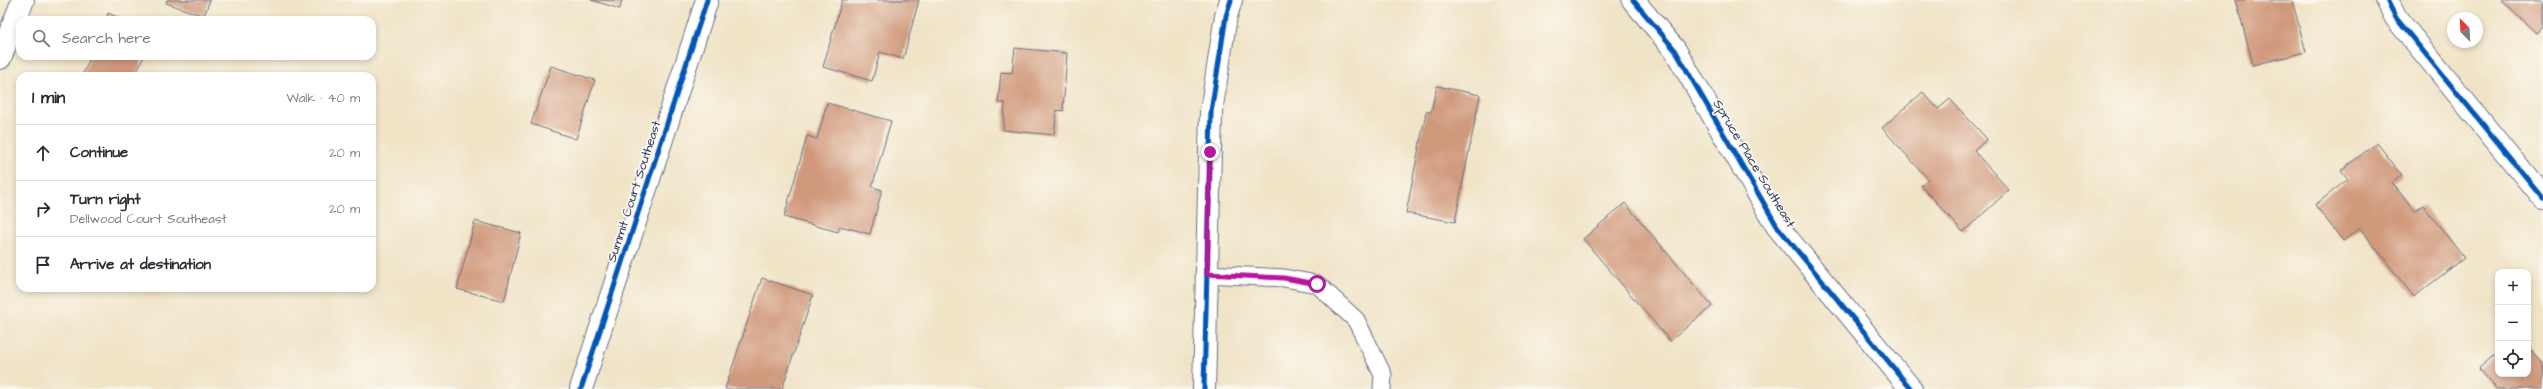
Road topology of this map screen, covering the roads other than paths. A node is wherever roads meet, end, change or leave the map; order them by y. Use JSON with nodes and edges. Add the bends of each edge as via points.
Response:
{"nodes":[{"id":1,"x":23,"y":0,"type":"edge"},
{"id":2,"x":707,"y":0,"type":"edge"},
{"id":3,"x":1231,"y":0,"type":"edge"},
{"id":4,"x":1633,"y":0,"type":"edge"},
{"id":5,"x":2387,"y":0,"type":"edge"},
{"id":6,"x":17,"y":16,"type":"edge"},
{"id":7,"x":16,"y":18,"type":"edge"},
{"id":8,"x":0,"y":58,"type":"edge"},
{"id":9,"x":2543,"y":198,"type":"edge"},
{"id":10,"x":1207,"y":274,"type":"junction"},
{"id":11,"x":580,"y":389,"type":"edge"},
{"id":12,"x":1204,"y":389,"type":"edge"},
{"id":13,"x":1382,"y":389,"type":"edge"},
{"id":14,"x":1911,"y":389,"type":"edge"}],
"edges":[{"from":1,"to":6,"type":"street"},
{"from":2,"to":11,"type":"street","name":"Summit Court Southeast"},
{"from":3,"to":10,"type":"street","via":[[1226,16],[1211,112]]},
{"from":4,"to":14,"type":"street","name":"Spruce Place Southeast","via":[[1675,50],[1777,226]]},
{"from":5,"to":9,"type":"street","via":[[2396,18]]},
{"from":7,"to":8,"type":"street"},
{"from":10,"to":12,"type":"street"},
{"from":10,"to":13,"type":"lane","via":[[1284,278],[1317,284],[1356,320],[1383,375]]}]}
